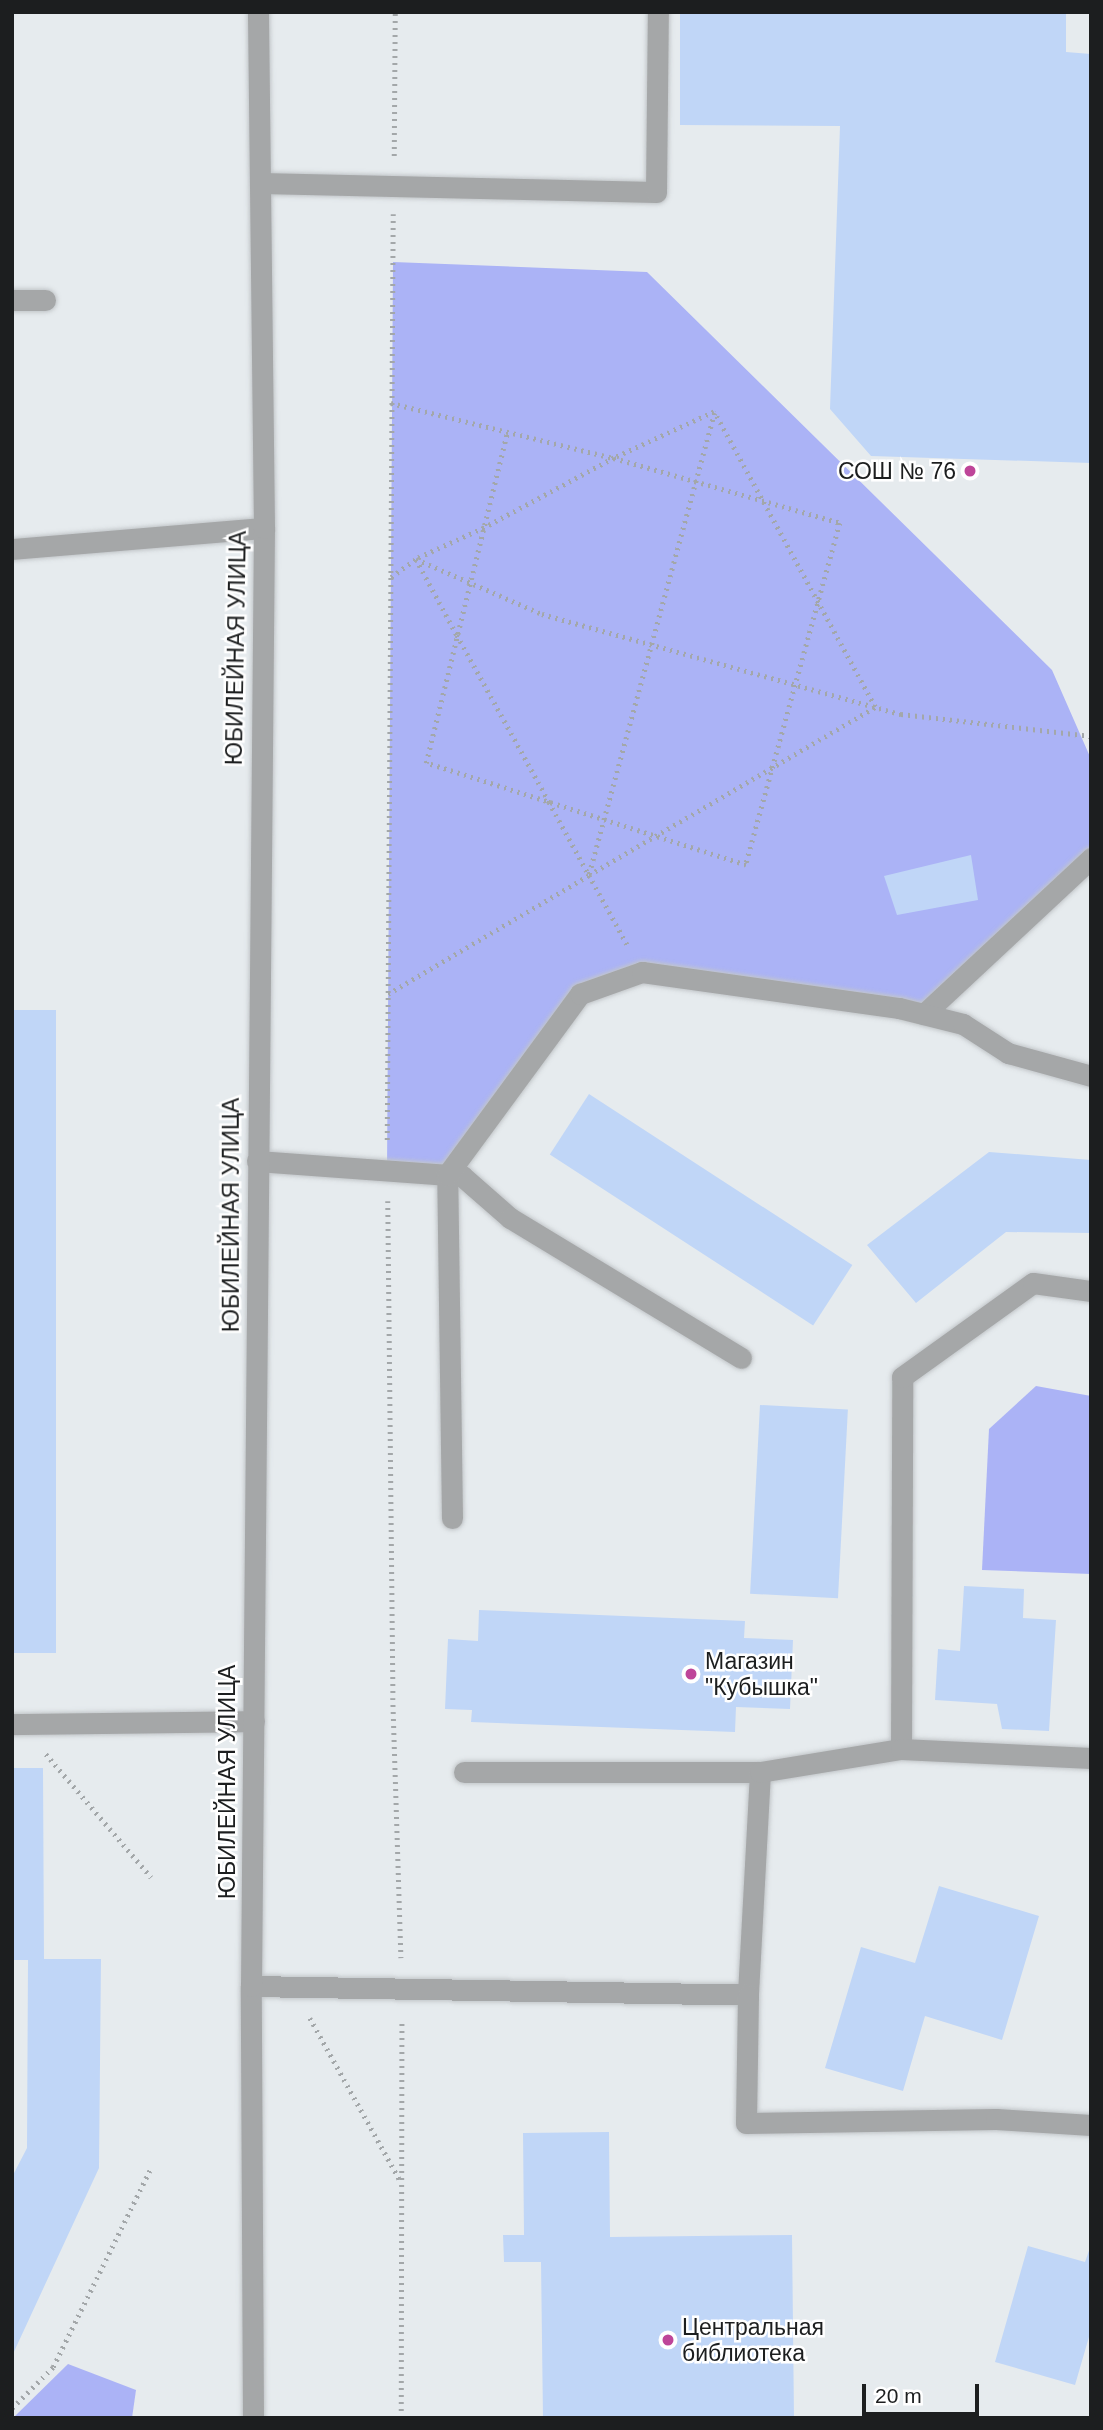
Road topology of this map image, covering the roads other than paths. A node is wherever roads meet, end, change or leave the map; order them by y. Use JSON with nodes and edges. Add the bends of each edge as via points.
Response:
{"nodes":[{"id":1,"x":258,"y":12,"type":"edge"},
{"id":2,"x":658,"y":12,"type":"edge"},
{"id":3,"x":260,"y":183,"type":"junction"},
{"id":4,"x":12,"y":300,"type":"edge"},
{"id":5,"x":45,"y":300,"type":"dead end"},
{"id":6,"x":264,"y":528,"type":"junction"},
{"id":7,"x":12,"y":549,"type":"edge"},
{"id":8,"x":1091,"y":858,"type":"edge"},
{"id":9,"x":924,"y":1014,"type":"junction"},
{"id":10,"x":1091,"y":1076,"type":"edge"},
{"id":11,"x":257,"y":1161,"type":"junction"},
{"id":12,"x":447,"y":1175,"type":"junction"},
{"id":13,"x":1091,"y":1291,"type":"edge"},
{"id":14,"x":741,"y":1358,"type":"dead end"},
{"id":15,"x":452,"y":1518,"type":"dead end"},
{"id":16,"x":254,"y":1721,"type":"junction"},
{"id":17,"x":16,"y":1724,"type":"edge"},
{"id":18,"x":901,"y":1749,"type":"junction"},
{"id":19,"x":1091,"y":1758,"type":"edge"},
{"id":20,"x":464,"y":1772,"type":"dead end"},
{"id":21,"x":760,"y":1772,"type":"junction"},
{"id":22,"x":251,"y":1986,"type":"junction"},
{"id":23,"x":748,"y":1996,"type":"junction"},
{"id":24,"x":1091,"y":2125,"type":"edge"},
{"id":25,"x":253,"y":2418,"type":"edge"}],
"edges":[{"from":1,"to":3,"type":"street","name":"ЮБИЛЕЙНАЯ УЛИЦА"},
{"from":2,"to":3,"type":"street","via":[[656,191]]},
{"from":3,"to":6,"type":"street","name":"ЮБИЛЕЙНАЯ УЛИЦА"},
{"from":4,"to":5,"type":"street"},
{"from":6,"to":7,"type":"street"},
{"from":6,"to":11,"type":"street","name":"ЮБИЛЕЙНАЯ УЛИЦА"},
{"from":8,"to":9,"type":"street"},
{"from":9,"to":10,"type":"street","via":[[963,1024],[1008,1053]]},
{"from":9,"to":12,"type":"street","via":[[642,972],[580,994]]},
{"from":11,"to":12,"type":"street"},
{"from":11,"to":16,"type":"street","name":"ЮБИЛЕЙНАЯ УЛИЦА"},
{"from":12,"to":14,"type":"street","via":[[462,1176],[510,1218]]},
{"from":12,"to":15,"type":"street"},
{"from":13,"to":18,"type":"street","via":[[1033,1283],[902,1377]]},
{"from":16,"to":17,"type":"street"},
{"from":16,"to":22,"type":"street","name":"ЮБИЛЕЙНАЯ УЛИЦА"},
{"from":18,"to":19,"type":"street"},
{"from":18,"to":21,"type":"street"},
{"from":20,"to":21,"type":"street"},
{"from":21,"to":23,"type":"street"},
{"from":22,"to":23,"type":"street"},
{"from":22,"to":25,"type":"street","name":"ЮБИЛЕЙНАЯ УЛИЦА"},
{"from":23,"to":24,"type":"street","via":[[746,2123],[996,2119]]}]}
